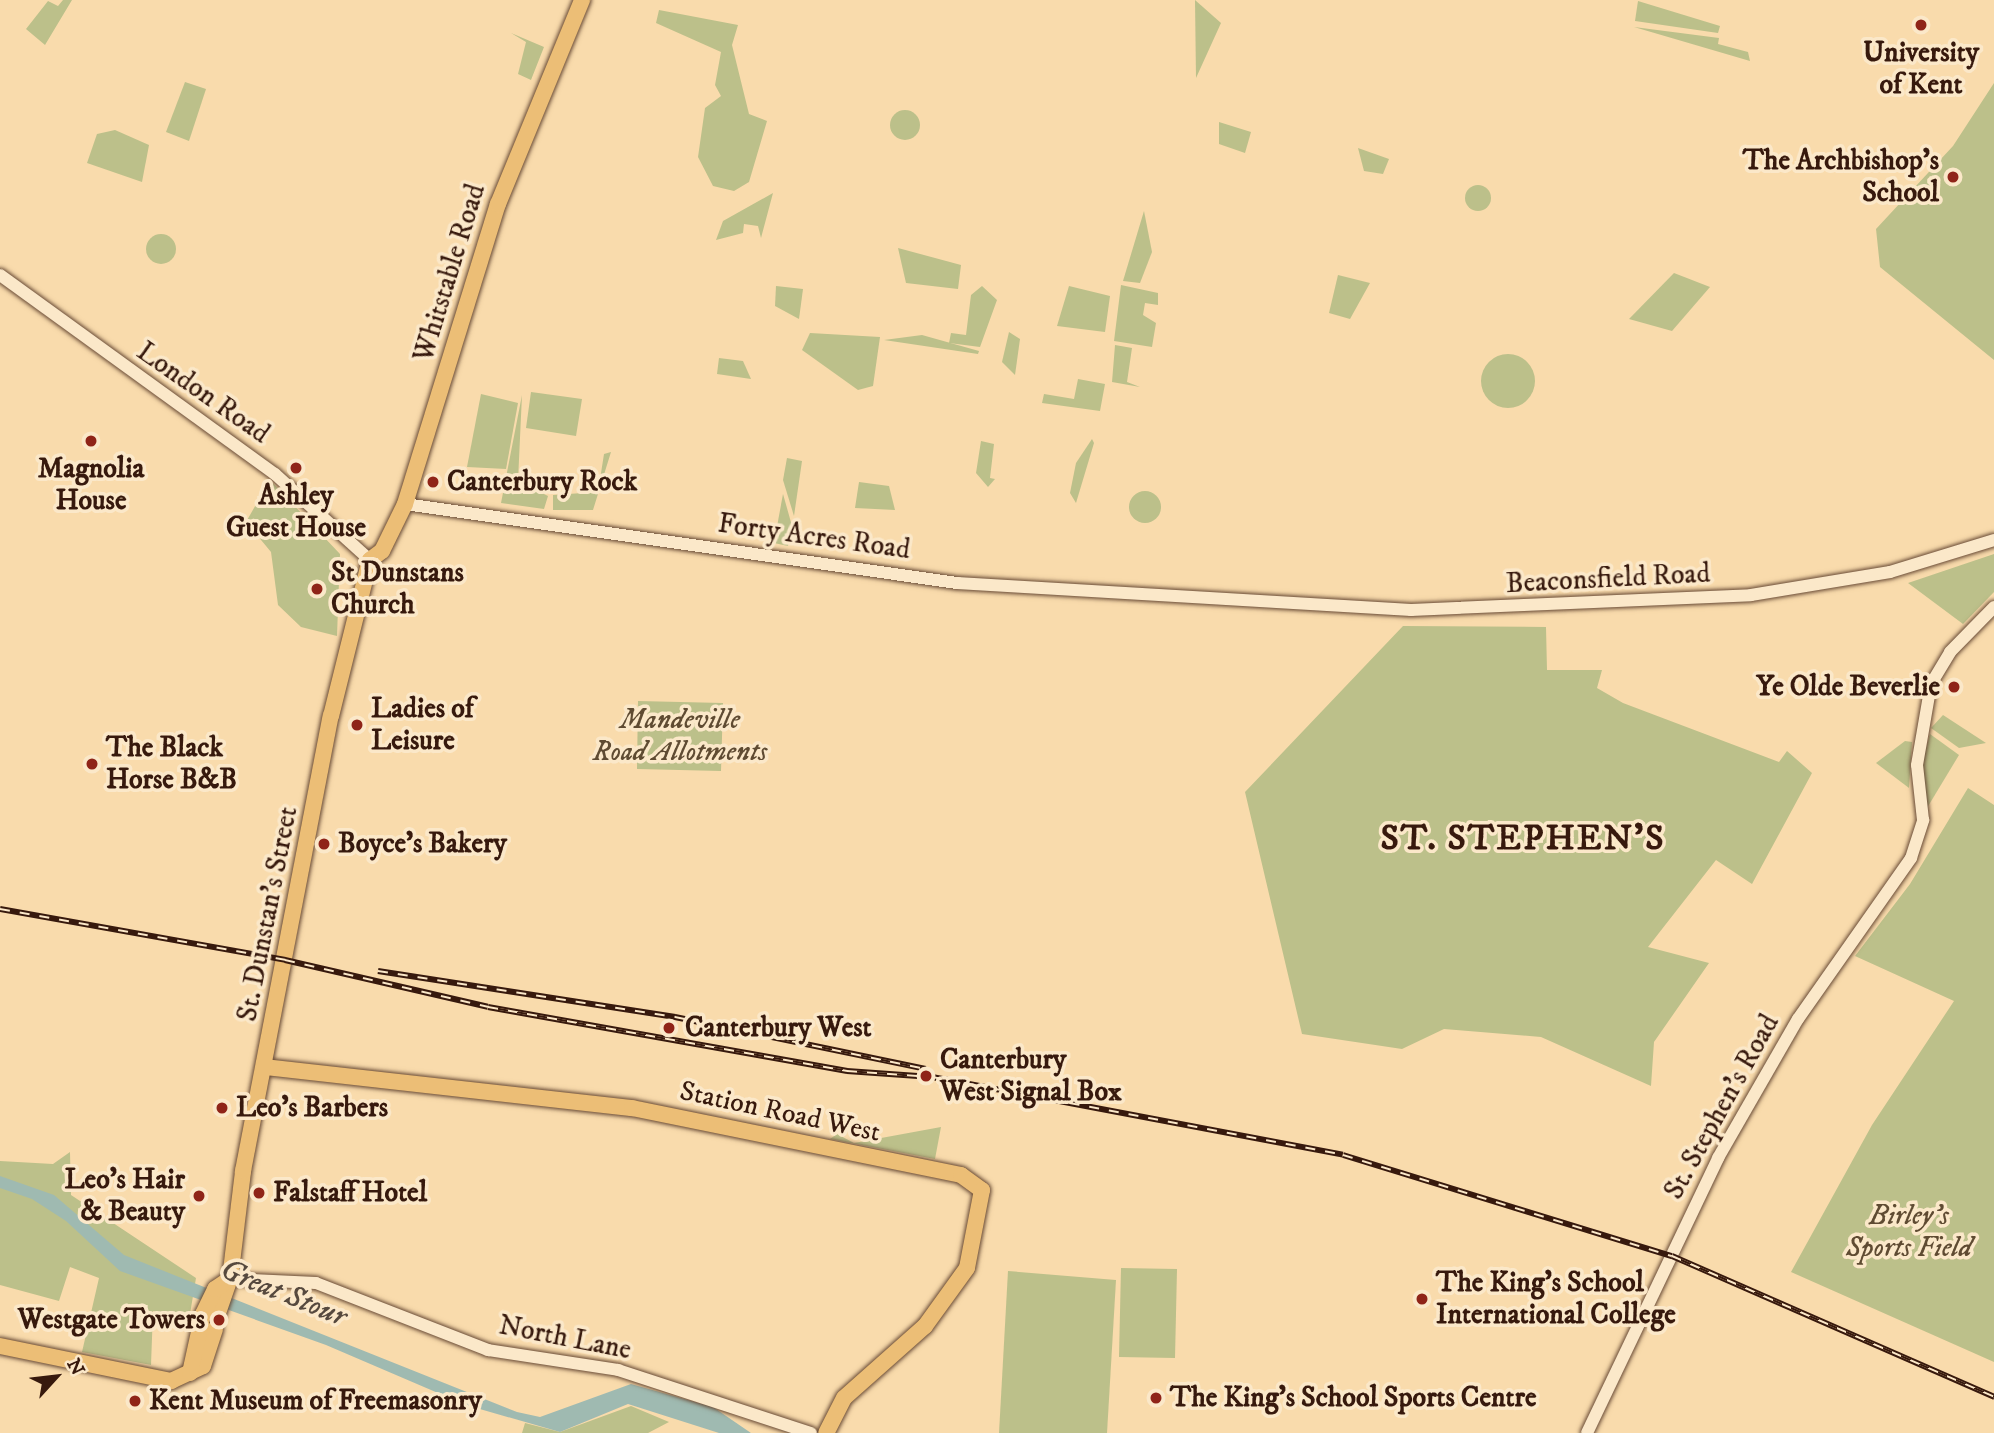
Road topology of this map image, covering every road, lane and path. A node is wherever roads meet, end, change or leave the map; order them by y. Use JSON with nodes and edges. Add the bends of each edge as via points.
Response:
{"nodes":[{"id":1,"x":582,"y":0,"type":"edge"},
{"id":2,"x":0,"y":275,"type":"edge"},
{"id":3,"x":405,"y":504,"type":"junction"},
{"id":4,"x":1994,"y":540,"type":"edge"},
{"id":5,"x":370,"y":560,"type":"junction"},
{"id":6,"x":1218,"y":596,"type":"joint"},
{"id":7,"x":1994,"y":607,"type":"edge"},
{"id":8,"x":265,"y":1067,"type":"junction"},
{"id":9,"x":218,"y":1303,"type":"junction"},
{"id":10,"x":0,"y":1346,"type":"edge"},
{"id":11,"x":188,"y":1375,"type":"junction"},
{"id":12,"x":811,"y":1433,"type":"edge"},
{"id":13,"x":826,"y":1433,"type":"edge"},
{"id":14,"x":1587,"y":1433,"type":"edge"}],
"edges":[{"from":1,"to":3,"type":"main road","name":"Whitstable Road","via":[[498,204]]},
{"from":2,"to":5,"type":"street","name":"London Road","via":[[275,474]]},
{"from":3,"to":5,"type":"main road","name":"Whitstable Road","via":[[382,551]]},
{"from":3,"to":6,"type":"street","name":"Forty Acres Road","via":[[957,583]]},
{"from":4,"to":6,"type":"street","name":"Beaconsfield Road","via":[[1852,580],[1685,600],[1411,610]]},
{"from":5,"to":8,"type":"main road","name":"St. Dunstan's Street","via":[[331,716]]},
{"from":7,"to":14,"type":"street","name":"St. Stephen's Road","via":[[1950,652],[1931,684],[1917,765],[1923,820],[1911,858],[1798,1019],[1712,1168]]},
{"from":8,"to":9,"type":"main road","name":"St. Dunstan's Street"},
{"from":8,"to":13,"type":"main road","name":"Station Road West","via":[[632,1108],[961,1175],[982,1191],[967,1268],[925,1326],[844,1398]]},
{"from":9,"to":11,"type":"main road"},
{"from":9,"to":11,"type":"main road","via":[[213,1351]]},
{"from":9,"to":12,"type":"street","name":"North Lane","via":[[316,1283],[488,1350],[618,1370]]},
{"from":10,"to":11,"type":"main road","via":[[152,1379]]}]}
